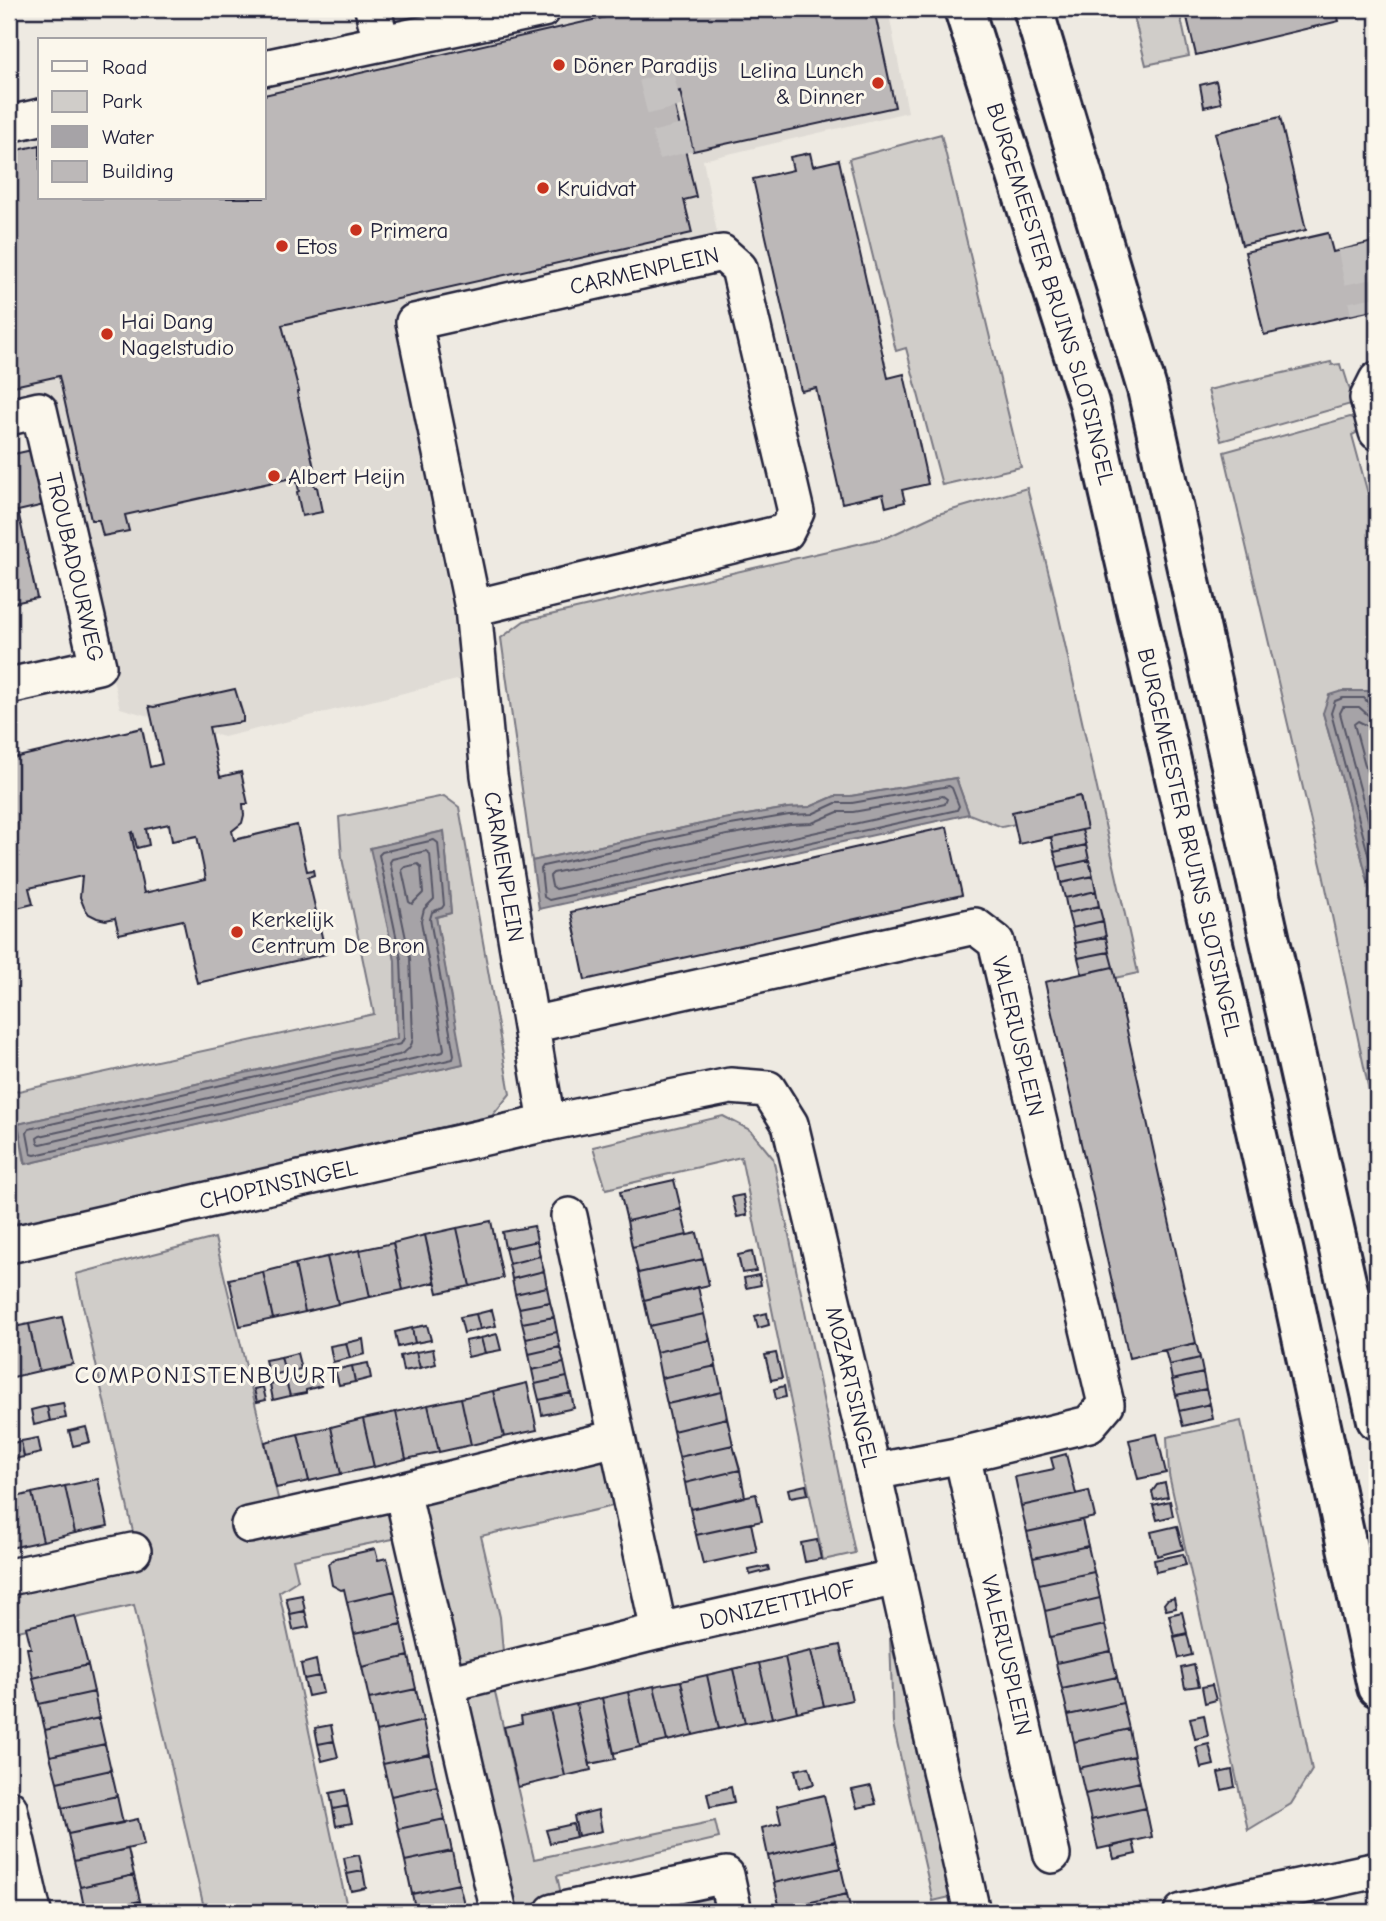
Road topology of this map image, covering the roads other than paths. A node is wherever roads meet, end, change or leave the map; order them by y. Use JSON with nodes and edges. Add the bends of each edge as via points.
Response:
{"nodes":[{"id":1,"x":373,"y":9,"type":"edge"},
{"id":2,"x":542,"y":9,"type":"edge"},
{"id":3,"x":964,"y":9,"type":"edge"},
{"id":4,"x":1033,"y":9,"type":"edge"},
{"id":5,"x":381,"y":43,"type":"junction"},
{"id":6,"x":266,"y":68,"type":"edge"},
{"id":7,"x":38,"y":117,"type":"edge"},
{"id":8,"x":9,"y":124,"type":"edge"},
{"id":9,"x":1377,"y":380,"type":"edge"},
{"id":10,"x":9,"y":417,"type":"edge"},
{"id":11,"x":1377,"y":432,"type":"edge"},
{"id":12,"x":474,"y":608,"type":"junction"},
{"id":13,"x":9,"y":686,"type":"edge"},
{"id":14,"x":531,"y":1025,"type":"junction"},
{"id":15,"x":547,"y":1123,"type":"junction"},
{"id":16,"x":569,"y":1216,"type":"dead end"},
{"id":17,"x":9,"y":1245,"type":"edge"},
{"id":18,"x":1377,"y":1420,"type":"edge"},
{"id":19,"x":616,"y":1438,"type":"junction"},
{"id":20,"x":962,"y":1455,"type":"junction"},
{"id":21,"x":873,"y":1472,"type":"junction"},
{"id":22,"x":402,"y":1491,"type":"junction"},
{"id":23,"x":249,"y":1525,"type":"dead end"},
{"id":24,"x":133,"y":1551,"type":"dead end"},
{"id":25,"x":9,"y":1577,"type":"edge"},
{"id":26,"x":897,"y":1577,"type":"junction"},
{"id":27,"x":659,"y":1631,"type":"junction"},
{"id":28,"x":447,"y":1684,"type":"junction"},
{"id":29,"x":1377,"y":1687,"type":"edge"},
{"id":30,"x":9,"y":1808,"type":"edge"},
{"id":31,"x":1052,"y":1855,"type":"dead end"},
{"id":32,"x":1377,"y":1870,"type":"edge"},
{"id":33,"x":33,"y":1912,"type":"edge"},
{"id":34,"x":499,"y":1912,"type":"edge"},
{"id":35,"x":553,"y":1912,"type":"edge"},
{"id":36,"x":734,"y":1912,"type":"edge"},
{"id":37,"x":972,"y":1912,"type":"edge"},
{"id":38,"x":1182,"y":1912,"type":"edge"}],
"edges":[{"from":1,"to":5,"type":"street"},
{"from":2,"to":5,"type":"street"},
{"from":3,"to":29,"type":"main road","name":"BURGEMEESTER BRUINS SLOTSINGEL","via":[[1089,403],[1284,1253]]},
{"from":4,"to":18,"type":"main road","via":[[1147,389]]},
{"from":5,"to":6,"type":"street"},
{"from":7,"to":8,"type":"street"},
{"from":9,"to":11,"type":"street","via":[[1368,398]]},
{"from":10,"to":13,"type":"street","name":"TROUBADOURWEG","via":[[39,410],[98,666]]},
{"from":12,"to":12,"type":"street","name":"CARMENPLEIN","via":[[786,532],[796,512],[739,268],[722,253],[414,323]]},
{"from":12,"to":14,"type":"street","name":"CARMENPLEIN","via":[[489,775]]},
{"from":14,"to":15,"type":"street","name":"CARMENPLEIN"},
{"from":14,"to":20,"type":"street","name":"VALERIUSPLEIN","via":[[975,926],[996,942],[1106,1404],[1090,1424]]},
{"from":15,"to":17,"type":"street","name":"CHOPINSINGEL"},
{"from":15,"to":21,"type":"street","name":"MOZARTSINGEL","via":[[730,1086],[768,1089],[790,1124]]},
{"from":16,"to":19,"type":"street"},
{"from":19,"to":22,"type":"street"},
{"from":19,"to":27,"type":"street"},
{"from":20,"to":21,"type":"street","name":"VALERIUSPLEIN"},
{"from":20,"to":31,"type":"street","name":"VALERIUSPLEIN"},
{"from":21,"to":26,"type":"street","name":"MOZARTSINGEL"},
{"from":22,"to":23,"type":"street"},
{"from":22,"to":28,"type":"street"},
{"from":24,"to":25,"type":"street"},
{"from":26,"to":27,"type":"street","name":"DONIZETTIHOF"},
{"from":26,"to":37,"type":"street","name":"MOZARTSINGEL"},
{"from":27,"to":28,"type":"street","name":"DONIZETTIHOF"},
{"from":28,"to":34,"type":"street"},
{"from":30,"to":33,"type":"street"},
{"from":32,"to":38,"type":"street"},
{"from":35,"to":36,"type":"street","via":[[726,1875]]}]}
